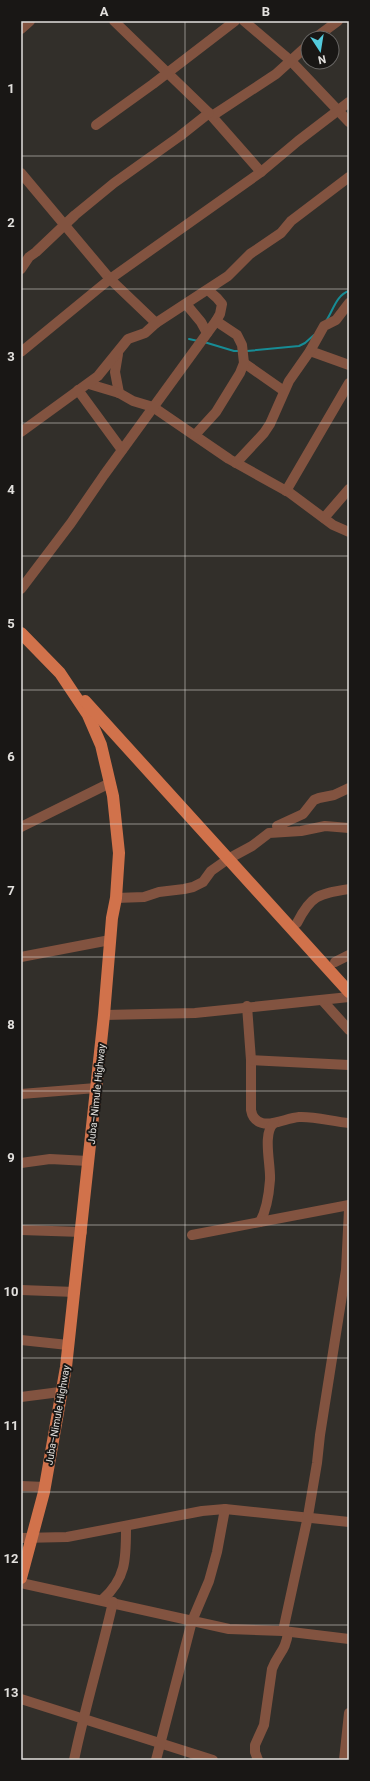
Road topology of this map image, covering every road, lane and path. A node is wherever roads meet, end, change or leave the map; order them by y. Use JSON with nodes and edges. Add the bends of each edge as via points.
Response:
{"nodes":[{"id":1,"x":30,"y":21,"type":"edge"},
{"id":2,"x":115,"y":21,"type":"edge"},
{"id":3,"x":235,"y":21,"type":"edge"},
{"id":4,"x":244,"y":21,"type":"edge"},
{"id":5,"x":338,"y":21,"type":"edge"},
{"id":6,"x":21,"y":29,"type":"edge"},
{"id":7,"x":326,"y":30,"type":"edge"},
{"id":8,"x":300,"y":53,"type":"edge"},
{"id":9,"x":291,"y":61,"type":"junction"},
{"id":10,"x":167,"y":72,"type":"junction"},
{"id":11,"x":349,"y":102,"type":"edge"},
{"id":12,"x":338,"y":110,"type":"junction"},
{"id":13,"x":211,"y":114,"type":"junction"},
{"id":14,"x":349,"y":122,"type":"edge"},
{"id":15,"x":96,"y":125,"type":"dead end"},
{"id":16,"x":261,"y":172,"type":"junction"},
{"id":17,"x":21,"y":173,"type":"edge"},
{"id":18,"x":349,"y":177,"type":"edge"},
{"id":19,"x":64,"y":226,"type":"junction"},
{"id":20,"x":21,"y":269,"type":"edge"},
{"id":21,"x":110,"y":279,"type":"junction"},
{"id":22,"x":208,"y":290,"type":"junction"},
{"id":23,"x":349,"y":303,"type":"edge"},
{"id":24,"x":186,"y":304,"type":"junction"},
{"id":25,"x":216,"y":321,"type":"junction"},
{"id":26,"x":156,"y":323,"type":"junction"},
{"id":27,"x":207,"y":333,"type":"junction"},
{"id":28,"x":119,"y":350,"type":"junction"},
{"id":29,"x":310,"y":351,"type":"junction"},
{"id":30,"x":21,"y":352,"type":"edge"},
{"id":31,"x":244,"y":363,"type":"junction"},
{"id":32,"x":349,"y":365,"type":"edge"},
{"id":33,"x":349,"y":383,"type":"edge"},
{"id":34,"x":88,"y":384,"type":"junction"},
{"id":35,"x":78,"y":390,"type":"junction"},
{"id":36,"x":284,"y":391,"type":"junction"},
{"id":37,"x":120,"y":393,"type":"junction"},
{"id":38,"x":153,"y":407,"type":"junction"},
{"id":39,"x":21,"y":432,"type":"edge"},
{"id":40,"x":195,"y":435,"type":"junction"},
{"id":41,"x":122,"y":450,"type":"junction"},
{"id":42,"x":236,"y":463,"type":"junction"},
{"id":43,"x":349,"y":489,"type":"edge"},
{"id":44,"x":286,"y":491,"type":"junction"},
{"id":45,"x":324,"y":518,"type":"junction"},
{"id":46,"x":349,"y":532,"type":"edge"},
{"id":47,"x":21,"y":589,"type":"edge"},
{"id":48,"x":21,"y":632,"type":"edge"},
{"id":49,"x":60,"y":674,"type":"junction"},
{"id":50,"x":110,"y":783,"type":"junction"},
{"id":51,"x":349,"y":788,"type":"edge"},
{"id":52,"x":21,"y":826,"type":"edge"},
{"id":53,"x":277,"y":826,"type":"dead end"},
{"id":54,"x":349,"y":828,"type":"edge"},
{"id":55,"x":228,"y":859,"type":"junction"},
{"id":56,"x":349,"y":889,"type":"edge"},
{"id":57,"x":116,"y":898,"type":"junction"},
{"id":58,"x":297,"y":924,"type":"dead end"},
{"id":59,"x":110,"y":940,"type":"junction"},
{"id":60,"x":349,"y":955,"type":"edge"},
{"id":61,"x":21,"y":957,"type":"edge"},
{"id":62,"x":335,"y":962,"type":"dead end"},
{"id":63,"x":349,"y":992,"type":"edge"},
{"id":64,"x":349,"y":997,"type":"edge"},
{"id":65,"x":322,"y":1000,"type":"junction"},
{"id":66,"x":247,"y":1006,"type":"junction"},
{"id":67,"x":104,"y":1015,"type":"junction"},
{"id":68,"x":349,"y":1030,"type":"edge"},
{"id":69,"x":251,"y":1060,"type":"junction"},
{"id":70,"x":349,"y":1065,"type":"edge"},
{"id":71,"x":96,"y":1088,"type":"junction"},
{"id":72,"x":21,"y":1094,"type":"edge"},
{"id":73,"x":257,"y":1121,"type":"junction"},
{"id":74,"x":274,"y":1123,"type":"junction"},
{"id":75,"x":349,"y":1123,"type":"edge"},
{"id":76,"x":268,"y":1141,"type":"junction"},
{"id":77,"x":88,"y":1161,"type":"junction"},
{"id":78,"x":21,"y":1163,"type":"edge"},
{"id":79,"x":268,"y":1199,"type":"junction"},
{"id":80,"x":349,"y":1205,"type":"edge"},
{"id":81,"x":349,"y":1209,"type":"edge"},
{"id":82,"x":280,"y":1218,"type":"junction"},
{"id":83,"x":260,"y":1222,"type":"junction"},
{"id":84,"x":21,"y":1230,"type":"edge"},
{"id":85,"x":82,"y":1232,"type":"junction"},
{"id":86,"x":192,"y":1235,"type":"dead end"},
{"id":87,"x":347,"y":1271,"type":"edge"},
{"id":88,"x":21,"y":1290,"type":"edge"},
{"id":89,"x":75,"y":1292,"type":"junction"},
{"id":90,"x":21,"y":1340,"type":"edge"},
{"id":91,"x":68,"y":1345,"type":"junction"},
{"id":92,"x":60,"y":1392,"type":"junction"},
{"id":93,"x":21,"y":1397,"type":"edge"},
{"id":94,"x":21,"y":1486,"type":"edge"},
{"id":95,"x":44,"y":1487,"type":"junction"},
{"id":96,"x":225,"y":1509,"type":"junction"},
{"id":97,"x":308,"y":1516,"type":"junction"},
{"id":98,"x":349,"y":1522,"type":"edge"},
{"id":99,"x":126,"y":1526,"type":"junction"},
{"id":100,"x":27,"y":1538,"type":"edge"},
{"id":101,"x":21,"y":1578,"type":"edge"},
{"id":102,"x":21,"y":1583,"type":"edge"},
{"id":103,"x":102,"y":1600,"type":"junction"},
{"id":104,"x":112,"y":1602,"type":"junction"},
{"id":105,"x":192,"y":1621,"type":"junction"},
{"id":106,"x":286,"y":1632,"type":"junction"},
{"id":107,"x":349,"y":1639,"type":"edge"},
{"id":108,"x":21,"y":1699,"type":"edge"},
{"id":109,"x":349,"y":1713,"type":"edge"},
{"id":110,"x":83,"y":1718,"type":"junction"},
{"id":111,"x":160,"y":1743,"type":"junction"},
{"id":112,"x":74,"y":1760,"type":"edge"},
{"id":113,"x":156,"y":1760,"type":"edge"},
{"id":114,"x":212,"y":1760,"type":"edge"},
{"id":115,"x":258,"y":1760,"type":"edge"},
{"id":116,"x":344,"y":1760,"type":"edge"}],
"edges":[{"from":1,"to":6,"type":"street"},
{"from":2,"to":10,"type":"street"},
{"from":3,"to":10,"type":"street"},
{"from":4,"to":9,"type":"street"},
{"from":5,"to":7,"type":"street"},
{"from":8,"to":9,"type":"street"},
{"from":9,"to":12,"type":"street"},
{"from":9,"to":13,"type":"street","via":[[276,74]]},
{"from":10,"to":13,"type":"street"},
{"from":10,"to":15,"type":"street"},
{"from":11,"to":12,"type":"street"},
{"from":12,"to":14,"type":"street"},
{"from":12,"to":16,"type":"street"},
{"from":13,"to":16,"type":"street"},
{"from":13,"to":19,"type":"street","via":[[114,183]]},
{"from":16,"to":21,"type":"street"},
{"from":17,"to":19,"type":"street"},
{"from":18,"to":22,"type":"street"},
{"from":19,"to":20,"type":"street","via":[[29,257]]},
{"from":19,"to":21,"type":"street"},
{"from":21,"to":26,"type":"street"},
{"from":21,"to":30,"type":"street"},
{"from":22,"to":24,"type":"street"},
{"from":22,"to":25,"type":"street","via":[[222,304]]},
{"from":23,"to":29,"type":"street","via":[[336,320],[324,326]]},
{"from":24,"to":26,"type":"street"},
{"from":24,"to":27,"type":"street"},
{"from":25,"to":27,"type":"street"},
{"from":25,"to":31,"type":"street","via":[[237,335],[242,345]]},
{"from":26,"to":28,"type":"street","via":[[145,333],[128,339]]},
{"from":27,"to":38,"type":"street"},
{"from":28,"to":34,"type":"street"},
{"from":28,"to":37,"type":"street","via":[[115,372]]},
{"from":29,"to":32,"type":"street"},
{"from":29,"to":36,"type":"street"},
{"from":31,"to":36,"type":"street"},
{"from":31,"to":40,"type":"street","via":[[216,412]]},
{"from":33,"to":44,"type":"street"},
{"from":34,"to":35,"type":"street"},
{"from":34,"to":37,"type":"street"},
{"from":35,"to":39,"type":"street"},
{"from":35,"to":41,"type":"street"},
{"from":36,"to":42,"type":"street","via":[[264,433]]},
{"from":37,"to":38,"type":"street","via":[[133,401]]},
{"from":38,"to":40,"type":"street"},
{"from":38,"to":41,"type":"street"},
{"from":40,"to":42,"type":"street"},
{"from":41,"to":47,"type":"street"},
{"from":42,"to":44,"type":"street"},
{"from":43,"to":45,"type":"street"},
{"from":44,"to":45,"type":"street"},
{"from":45,"to":46,"type":"street"},
{"from":48,"to":49,"type":"main road","name":"Juba–Nimule Highway"},
{"from":49,"to":50,"type":"main road","name":"Juba–Nimule Highway","via":[[88,715],[100,745]]},
{"from":49,"to":55,"type":"main road"},
{"from":50,"to":52,"type":"street"},
{"from":50,"to":57,"type":"main road","name":"Juba–Nimule Highway","via":[[119,853]]},
{"from":51,"to":53,"type":"street","via":[[314,800],[303,814]]},
{"from":54,"to":55,"type":"street","via":[[324,826],[301,832],[272,832]]},
{"from":55,"to":57,"type":"street","via":[[212,871],[203,882],[193,886],[159,892],[144,898]]},
{"from":55,"to":63,"type":"main road"},
{"from":56,"to":58,"type":"street","via":[[312,899],[306,905]]},
{"from":57,"to":59,"type":"main road","name":"Juba–Nimule Highway"},
{"from":59,"to":61,"type":"street"},
{"from":59,"to":67,"type":"main road","name":"Juba–Nimule Highway"},
{"from":60,"to":62,"type":"street"},
{"from":64,"to":65,"type":"street"},
{"from":65,"to":66,"type":"street"},
{"from":65,"to":68,"type":"street"},
{"from":66,"to":67,"type":"street","via":[[195,1013]]},
{"from":66,"to":69,"type":"street"},
{"from":67,"to":71,"type":"main road","name":"Juba–Nimule Highway"},
{"from":69,"to":70,"type":"street"},
{"from":69,"to":73,"type":"street","via":[[251,1110]]},
{"from":71,"to":72,"type":"street"},
{"from":71,"to":77,"type":"main road","name":"Juba–Nimule Highway"},
{"from":73,"to":74,"type":"street"},
{"from":73,"to":76,"type":"street"},
{"from":74,"to":75,"type":"street","via":[[300,1117]]},
{"from":74,"to":76,"type":"street","via":[[268,1132]]},
{"from":76,"to":79,"type":"street"},
{"from":77,"to":78,"type":"street","via":[[50,1159]]},
{"from":77,"to":85,"type":"main road","name":"Juba–Nimule Highway"},
{"from":79,"to":82,"type":"street","via":[[271,1208]]},
{"from":79,"to":83,"type":"street"},
{"from":80,"to":82,"type":"street"},
{"from":81,"to":87,"type":"street"},
{"from":82,"to":83,"type":"street"},
{"from":83,"to":86,"type":"street"},
{"from":84,"to":85,"type":"street"},
{"from":85,"to":89,"type":"main road","name":"Juba–Nimule Highway"},
{"from":87,"to":97,"type":"street","via":[[331,1358],[318,1463]]},
{"from":88,"to":89,"type":"street"},
{"from":89,"to":91,"type":"main road","name":"Juba–Nimule Highway"},
{"from":90,"to":91,"type":"street"},
{"from":91,"to":92,"type":"main road","name":"Juba–Nimule Highway"},
{"from":92,"to":93,"type":"street"},
{"from":92,"to":95,"type":"main road","name":"Juba–Nimule Highway"},
{"from":94,"to":95,"type":"street"},
{"from":95,"to":100,"type":"main road","name":"Juba–Nimule Highway"},
{"from":96,"to":97,"type":"street"},
{"from":96,"to":99,"type":"street"},
{"from":96,"to":105,"type":"street","via":[[209,1581]]},
{"from":97,"to":98,"type":"street"},
{"from":97,"to":106,"type":"street"},
{"from":99,"to":100,"type":"street","via":[[67,1537]]},
{"from":99,"to":103,"type":"street","via":[[124,1569]]},
{"from":100,"to":101,"type":"main road","name":"Juba–Nimule Highway"},
{"from":102,"to":103,"type":"street"},
{"from":103,"to":104,"type":"street"},
{"from":104,"to":105,"type":"street"},
{"from":104,"to":110,"type":"street"},
{"from":105,"to":106,"type":"street","via":[[229,1629]]},
{"from":105,"to":111,"type":"street"},
{"from":106,"to":107,"type":"street"},
{"from":106,"to":115,"type":"street","via":[[287,1644],[272,1669],[264,1725],[255,1746]]},
{"from":108,"to":110,"type":"street"},
{"from":109,"to":116,"type":"street"},
{"from":110,"to":111,"type":"street"},
{"from":110,"to":112,"type":"street"},
{"from":111,"to":113,"type":"street"},
{"from":111,"to":114,"type":"street"}]}
